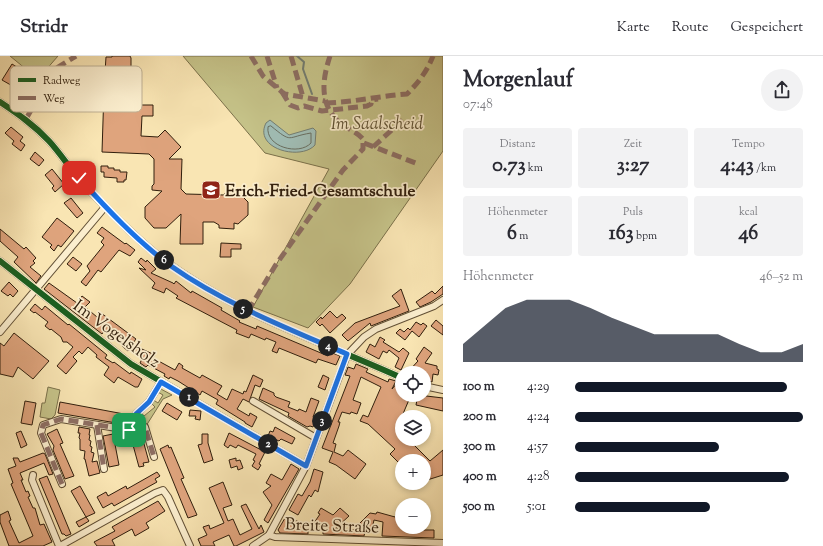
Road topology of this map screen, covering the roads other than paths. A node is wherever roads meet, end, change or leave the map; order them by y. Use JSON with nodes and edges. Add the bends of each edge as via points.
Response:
{"nodes":[{"id":1,"x":0,"y":102,"type":"edge"},
{"id":2,"x":10,"y":109,"type":"edge"},
{"id":3,"x":15,"y":112,"type":"edge"},
{"id":4,"x":105,"y":207,"type":"junction"},
{"id":5,"x":0,"y":261,"type":"edge"},
{"id":6,"x":35,"y":290,"type":"junction"},
{"id":7,"x":443,"y":300,"type":"edge"},
{"id":8,"x":0,"y":332,"type":"edge"},
{"id":9,"x":347,"y":354,"type":"junction"},
{"id":10,"x":395,"y":375,"type":"edge"},
{"id":11,"x":161,"y":382,"type":"junction"},
{"id":12,"x":431,"y":387,"type":"edge"},
{"id":13,"x":443,"y":390,"type":"edge"},
{"id":14,"x":253,"y":401,"type":"dead end"},
{"id":15,"x":97,"y":425,"type":"junction"},
{"id":16,"x":134,"y":427,"type":"junction"},
{"id":17,"x":316,"y":438,"type":"junction"},
{"id":18,"x":154,"y":457,"type":"dead end"},
{"id":19,"x":306,"y":466,"type":"junction"},
{"id":20,"x":104,"y":469,"type":"dead end"},
{"id":21,"x":33,"y":475,"type":"dead end"},
{"id":22,"x":62,"y":484,"type":"dead end"},
{"id":23,"x":267,"y":537,"type":"junction"},
{"id":24,"x":443,"y":543,"type":"edge"},
{"id":25,"x":404,"y":544,"type":"edge"},
{"id":26,"x":59,"y":546,"type":"edge"},
{"id":27,"x":190,"y":546,"type":"edge"},
{"id":28,"x":253,"y":546,"type":"edge"}],
"edges":[{"from":1,"to":2,"type":"street"},
{"from":3,"to":4,"type":"street","via":[[49,142]]},
{"from":4,"to":6,"type":"street"},
{"from":4,"to":9,"type":"street","via":[[171,266],[236,306]]},
{"from":5,"to":6,"type":"street","name":"Im Vogelsholz"},
{"from":6,"to":8,"type":"street"},
{"from":6,"to":11,"type":"street","name":"Im Vogelsholz","via":[[130,364]]},
{"from":7,"to":9,"type":"street","via":[[376,330],[364,337]]},
{"from":9,"to":10,"type":"street"},
{"from":9,"to":17,"type":"street"},
{"from":11,"to":16,"type":"street","via":[[149,402],[136,414]]},
{"from":11,"to":19,"type":"street","name":"Im Vogelsholz"},
{"from":12,"to":13,"type":"street"},
{"from":14,"to":17,"type":"street"},
{"from":15,"to":16,"type":"street","via":[[129,430]]},
{"from":15,"to":20,"type":"street"},
{"from":15,"to":22,"type":"street","via":[[61,418],[43,425],[41,433]]},
{"from":16,"to":18,"type":"street","via":[[145,428]]},
{"from":17,"to":19,"type":"street"},
{"from":19,"to":23,"type":"street"},
{"from":21,"to":26,"type":"street","via":[[32,480]]},
{"from":23,"to":25,"type":"street","name":"Breite Straße"},
{"from":23,"to":28,"type":"street","name":"Breite Straße"},
{"from":24,"to":25,"type":"street","name":"Breite Straße"},
{"from":26,"to":27,"type":"street","via":[[163,490]]}]}
